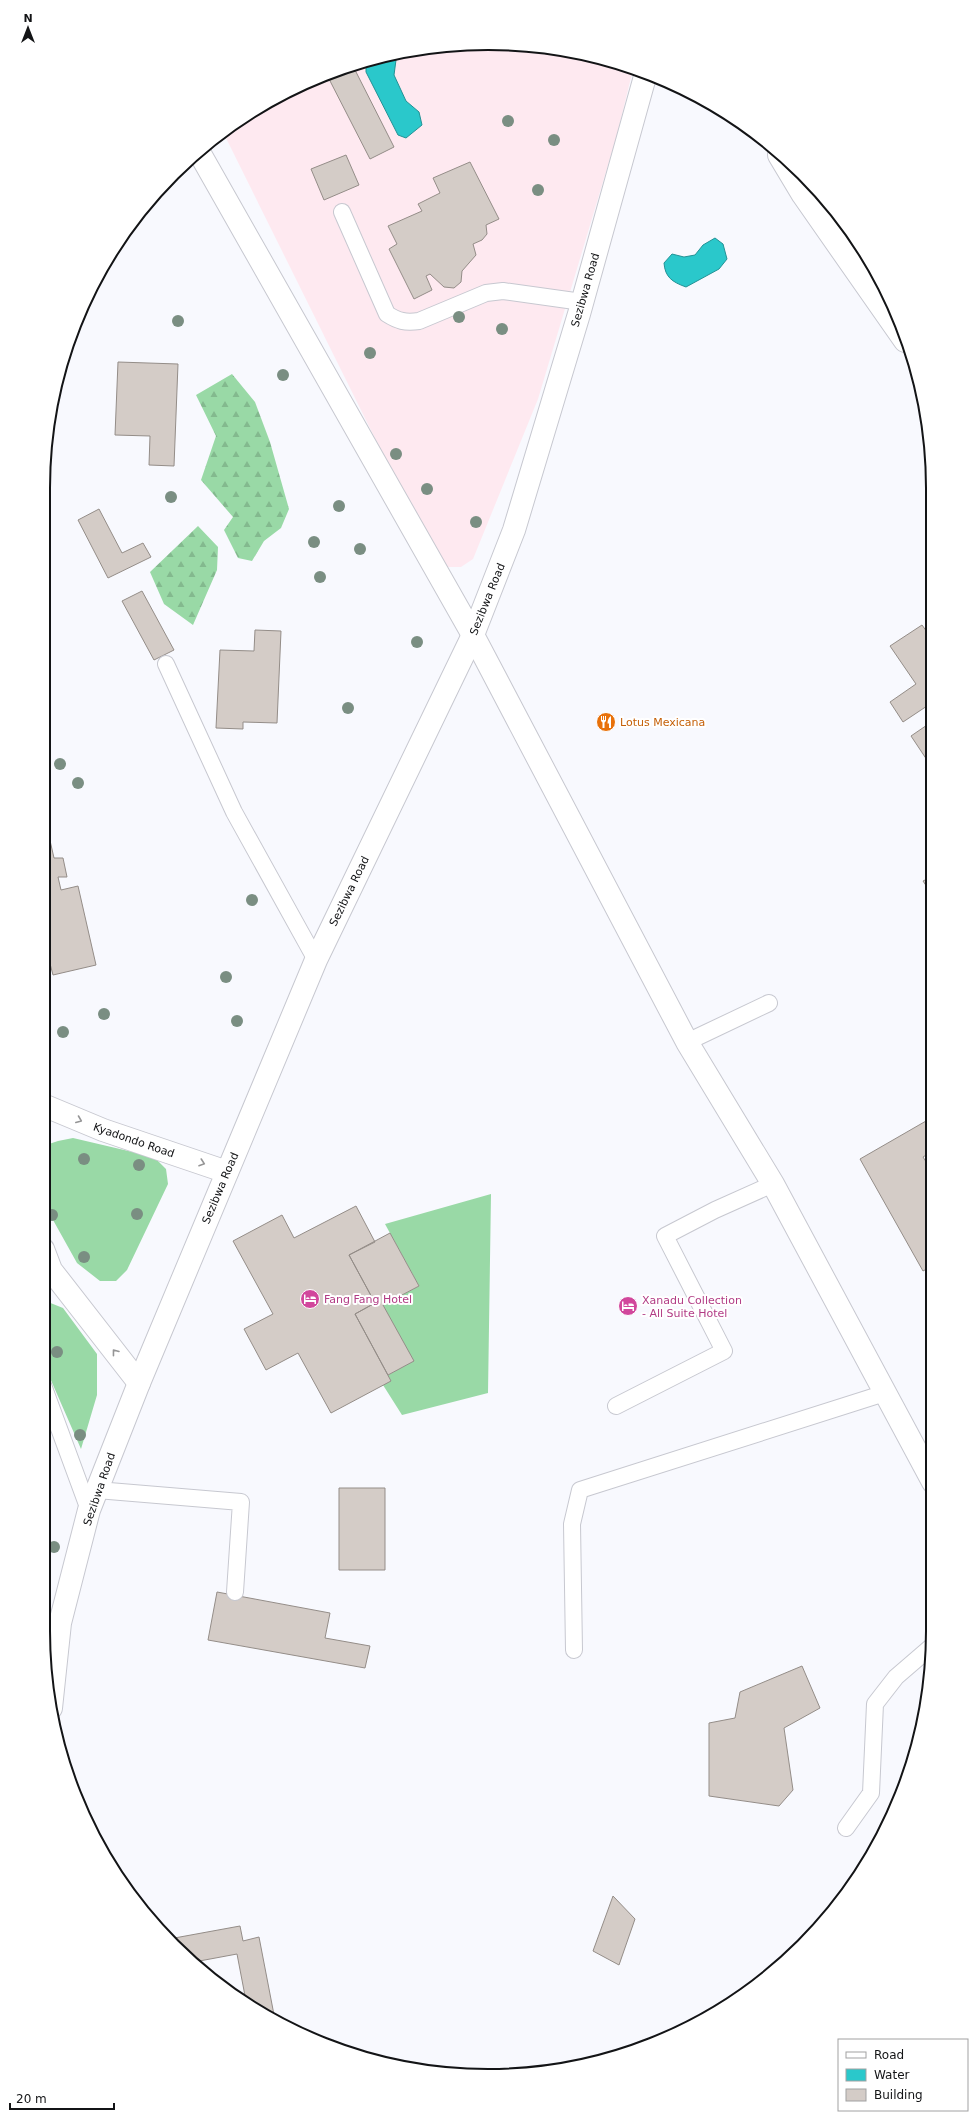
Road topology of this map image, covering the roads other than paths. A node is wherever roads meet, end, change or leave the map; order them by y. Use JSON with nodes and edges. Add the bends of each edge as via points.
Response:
{"nodes":[{"id":1,"x":644,"y":79,"type":"edge"},
{"id":2,"x":202,"y":157,"type":"edge"},
{"id":3,"x":787,"y":168,"type":"edge"},
{"id":4,"x":342,"y":212,"type":"dead end"},
{"id":5,"x":582,"y":302,"type":"junction"},
{"id":6,"x":896,"y":328,"type":"edge"},
{"id":7,"x":473,"y":635,"type":"junction"},
{"id":8,"x":166,"y":664,"type":"dead end"},
{"id":9,"x":316,"y":960,"type":"junction"},
{"id":10,"x":769,"y":1003,"type":"dead end"},
{"id":11,"x":687,"y":1042,"type":"junction"},
{"id":12,"x":50,"y":1108,"type":"edge"},
{"id":13,"x":227,"y":1172,"type":"junction"},
{"id":14,"x":773,"y":1184,"type":"junction"},
{"id":15,"x":50,"y":1275,"type":"edge"},
{"id":16,"x":139,"y":1383,"type":"junction"},
{"id":17,"x":884,"y":1393,"type":"junction"},
{"id":18,"x":50,"y":1404,"type":"edge"},
{"id":19,"x":616,"y":1406,"type":"dead end"},
{"id":20,"x":926,"y":1471,"type":"edge"},
{"id":21,"x":97,"y":1490,"type":"junction"},
{"id":22,"x":89,"y":1510,"type":"junction"},
{"id":23,"x":235,"y":1592,"type":"dead end"},
{"id":24,"x":574,"y":1650,"type":"dead end"},
{"id":25,"x":925,"y":1652,"type":"edge"},
{"id":26,"x":54,"y":1684,"type":"edge"},
{"id":27,"x":846,"y":1828,"type":"dead end"}],
"edges":[{"from":1,"to":5,"type":"street","name":"Sezibwa Road"},
{"from":2,"to":7,"type":"street"},
{"from":3,"to":6,"type":"street"},
{"from":4,"to":5,"type":"lane","via":[[387,314],[397,321],[419,321],[493,292],[503,291]]},
{"from":5,"to":7,"type":"street","name":"Sezibwa Road","via":[[514,530]]},
{"from":7,"to":9,"type":"street","name":"Sezibwa Road"},
{"from":7,"to":11,"type":"street"},
{"from":8,"to":9,"type":"lane","via":[[234,812]]},
{"from":9,"to":13,"type":"street","name":"Sezibwa Road"},
{"from":10,"to":11,"type":"lane"},
{"from":11,"to":14,"type":"street"},
{"from":12,"to":13,"type":"street","name":"Kyadondo Road","one_way":true,"via":[[103,1130]]},
{"from":13,"to":16,"type":"street","name":"Sezibwa Road"},
{"from":14,"to":17,"type":"street"},
{"from":14,"to":19,"type":"lane","via":[[665,1236],[724,1351]]},
{"from":16,"to":15,"type":"street","one_way":true},
{"from":16,"to":21,"type":"street","name":"Sezibwa Road"},
{"from":17,"to":20,"type":"street"},
{"from":17,"to":24,"type":"lane","via":[[580,1490],[572,1524]]},
{"from":18,"to":22,"type":"lane"},
{"from":21,"to":22,"type":"street","name":"Sezibwa Road"},
{"from":21,"to":23,"type":"lane","via":[[241,1502]]},
{"from":22,"to":26,"type":"street","name":"Sezibwa Road","via":[[60,1623]]},
{"from":25,"to":27,"type":"lane","via":[[896,1677],[875,1704],[871,1793]]}]}
